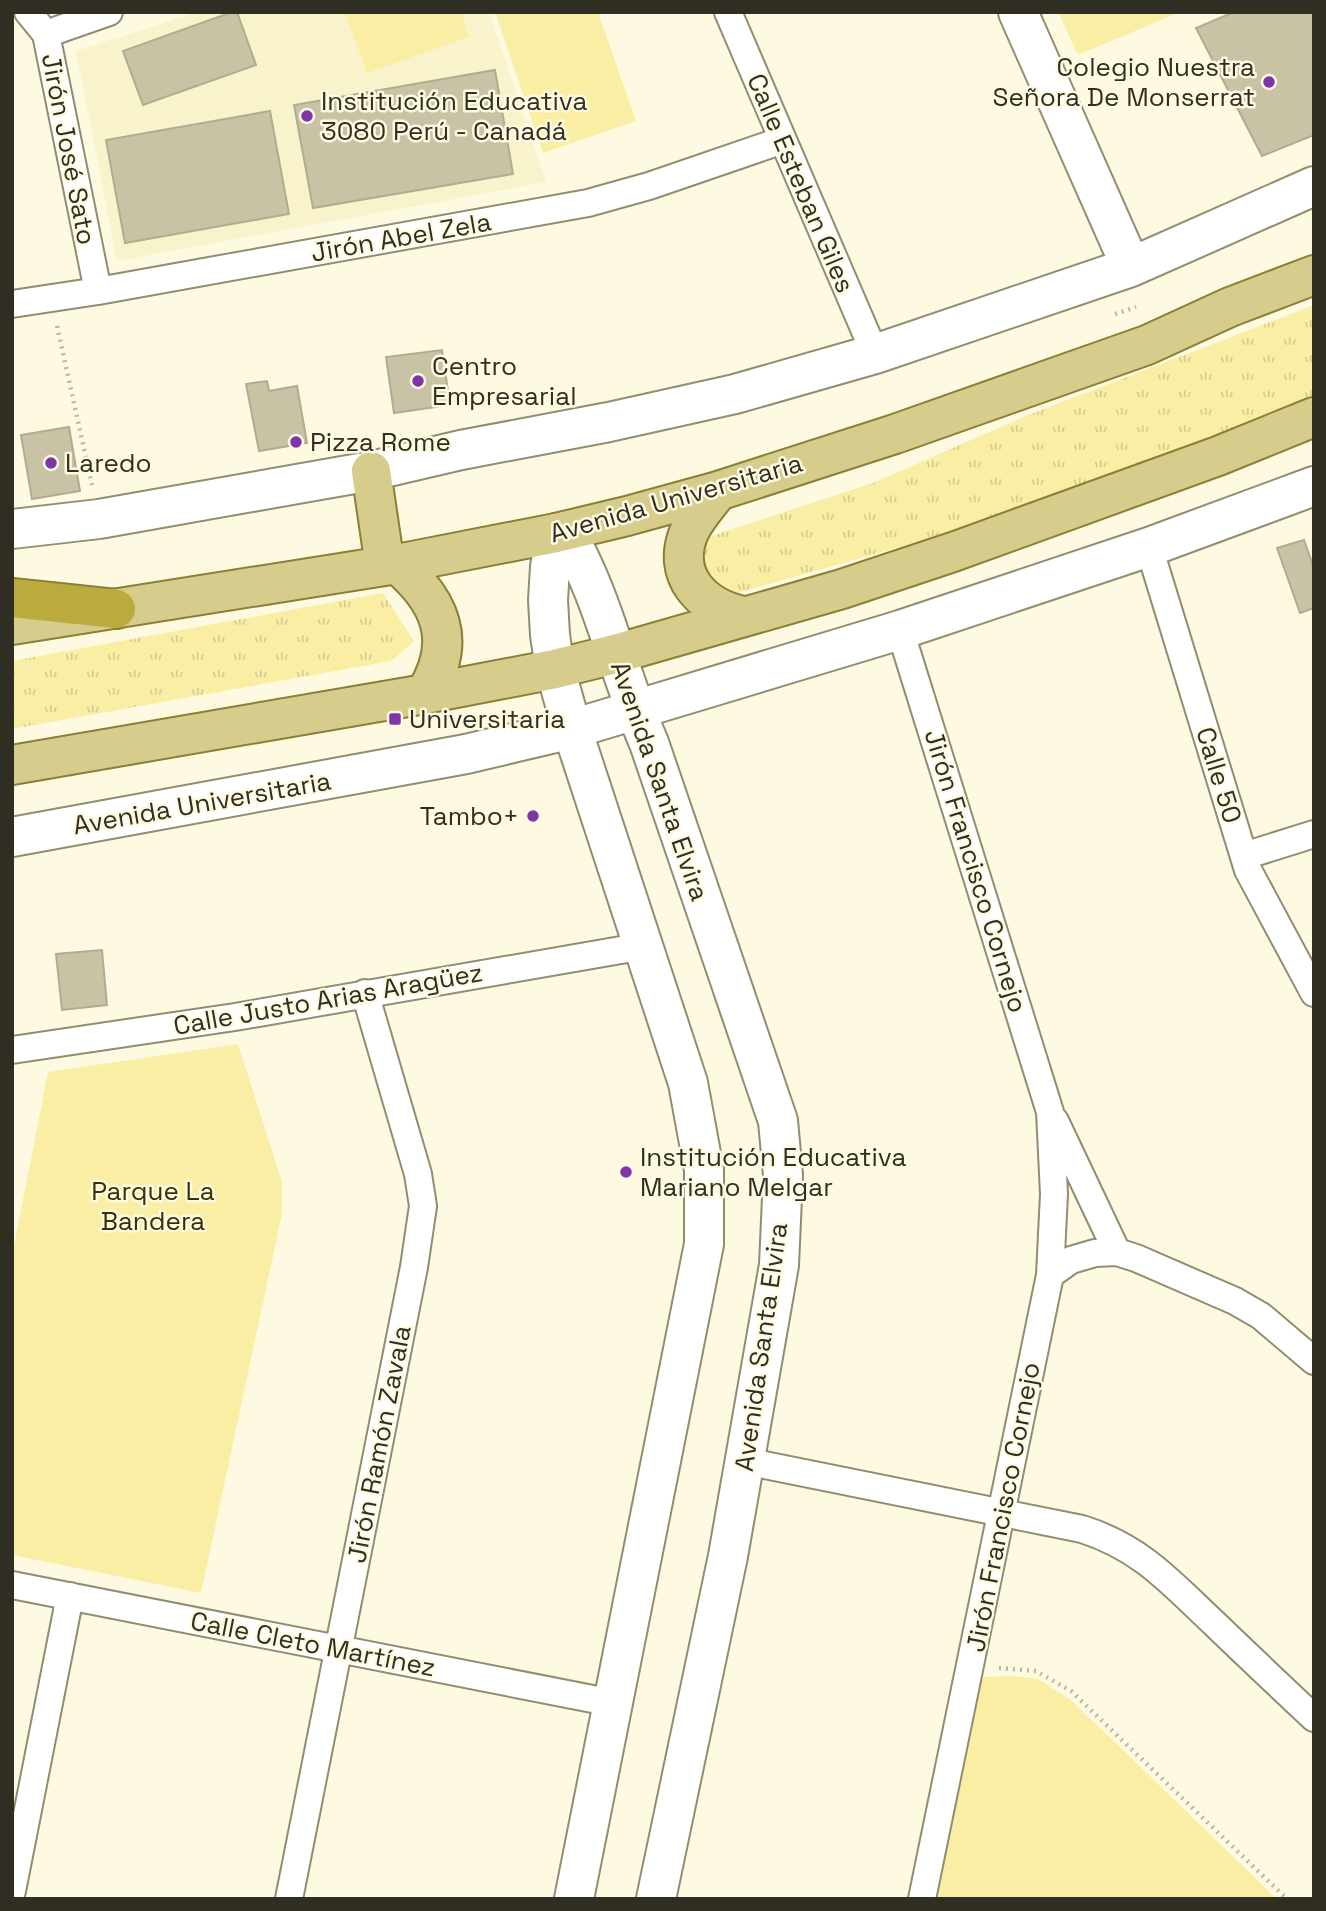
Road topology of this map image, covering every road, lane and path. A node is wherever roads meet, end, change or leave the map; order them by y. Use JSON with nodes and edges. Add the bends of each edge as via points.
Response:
{"nodes":[{"id":1,"x":28,"y":12,"type":"edge"},
{"id":2,"x":109,"y":12,"type":"edge"},
{"id":3,"x":728,"y":12,"type":"edge"},
{"id":4,"x":1018,"y":12,"type":"edge"},
{"id":5,"x":46,"y":34,"type":"junction"},
{"id":6,"x":783,"y":141,"type":"junction"},
{"id":7,"x":1314,"y":186,"type":"edge"},
{"id":8,"x":1131,"y":267,"type":"junction"},
{"id":9,"x":1314,"y":275,"type":"edge"},
{"id":10,"x":98,"y":291,"type":"junction"},
{"id":11,"x":51,"y":299,"type":"junction"},
{"id":12,"x":12,"y":304,"type":"edge"},
{"id":13,"x":875,"y":354,"type":"junction"},
{"id":14,"x":1314,"y":417,"type":"edge"},
{"id":15,"x":371,"y":471,"type":"junction"},
{"id":16,"x":1314,"y":486,"type":"edge"},
{"id":17,"x":718,"y":491,"type":"junction"},
{"id":18,"x":93,"y":492,"type":"dead end"},
{"id":19,"x":12,"y":529,"type":"edge"},
{"id":20,"x":561,"y":532,"type":"junction"},
{"id":21,"x":1149,"y":547,"type":"junction"},
{"id":22,"x":391,"y":565,"type":"junction"},
{"id":23,"x":12,"y":598,"type":"edge"},
{"id":24,"x":116,"y":609,"type":"junction"},
{"id":25,"x":743,"y":616,"type":"junction"},
{"id":26,"x":12,"y":625,"type":"edge"},
{"id":27,"x":900,"y":630,"type":"junction"},
{"id":28,"x":615,"y":654,"type":"junction"},
{"id":29,"x":555,"y":669,"type":"junction"},
{"id":30,"x":425,"y":694,"type":"junction"},
{"id":31,"x":634,"y":711,"type":"junction"},
{"id":32,"x":572,"y":729,"type":"junction"},
{"id":33,"x":12,"y":765,"type":"edge"},
{"id":34,"x":1314,"y":834,"type":"edge"},
{"id":35,"x":12,"y":837,"type":"edge"},
{"id":36,"x":1244,"y":856,"type":"junction"},
{"id":37,"x":644,"y":946,"type":"junction"},
{"id":38,"x":365,"y":993,"type":"junction"},
{"id":39,"x":1314,"y":993,"type":"edge"},
{"id":40,"x":12,"y":1050,"type":"edge"},
{"id":41,"x":1050,"y":1112,"type":"junction"},
{"id":42,"x":1117,"y":1252,"type":"junction"},
{"id":43,"x":1050,"y":1275,"type":"junction"},
{"id":44,"x":1314,"y":1361,"type":"edge"},
{"id":45,"x":745,"y":1461,"type":"junction"},
{"id":46,"x":1002,"y":1512,"type":"junction"},
{"id":47,"x":12,"y":1585,"type":"edge"},
{"id":48,"x":70,"y":1596,"type":"junction"},
{"id":49,"x":339,"y":1649,"type":"junction"},
{"id":50,"x":972,"y":1666,"type":"junction"},
{"id":51,"x":613,"y":1703,"type":"junction"},
{"id":52,"x":1314,"y":1717,"type":"edge"},
{"id":53,"x":12,"y":1891,"type":"edge"},
{"id":54,"x":289,"y":1899,"type":"edge"},
{"id":55,"x":574,"y":1899,"type":"edge"},
{"id":56,"x":656,"y":1899,"type":"edge"},
{"id":57,"x":922,"y":1899,"type":"edge"},
{"id":58,"x":1287,"y":1899,"type":"edge"}],
"edges":[{"from":1,"to":5,"type":"street","name":"Jirón José Sato"},
{"from":2,"to":5,"type":"street"},
{"from":3,"to":6,"type":"street","name":"Calle Esteban Giles"},
{"from":4,"to":8,"type":"street"},
{"from":5,"to":10,"type":"street","name":"Jirón José Sato"},
{"from":6,"to":10,"type":"street","name":"Jirón Abel Zela","via":[[588,203]]},
{"from":6,"to":13,"type":"street","name":"Calle Esteban Giles"},
{"from":7,"to":8,"type":"street"},
{"from":8,"to":13,"type":"street"},
{"from":9,"to":17,"type":"main road","name":"Avenida Universitaria","via":[[1147,345]]},
{"from":10,"to":11,"type":"street","name":"Jirón Abel Zela"},
{"from":11,"to":12,"type":"street","name":"Jirón Abel Zela"},
{"from":11,"to":18,"type":"path"},
{"from":13,"to":15,"type":"street","via":[[734,394]]},
{"from":14,"to":25,"type":"main road","via":[[953,552]]},
{"from":15,"to":19,"type":"street","via":[[99,519]]},
{"from":15,"to":22,"type":"main road"},
{"from":16,"to":21,"type":"street","name":"Avenida Universitaria"},
{"from":17,"to":20,"type":"main road","name":"Avenida Universitaria"},
{"from":17,"to":25,"type":"main road","via":[[690,532],[686,570],[707,602]]},
{"from":20,"to":22,"type":"main road","name":"Avenida Universitaria"},
{"from":20,"to":28,"type":"street","name":"Avenida Santa Elvira","via":[[593,584]]},
{"from":20,"to":29,"type":"street","via":[[550,567],[548,600]]},
{"from":21,"to":27,"type":"street","name":"Avenida Universitaria"},
{"from":21,"to":36,"type":"street","name":"Calle 50"},
{"from":22,"to":24,"type":"main road","name":"Avenida Universitaria"},
{"from":22,"to":30,"type":"main road","via":[[414,579],[438,614],[440,656],[436,677]]},
{"from":23,"to":24,"type":"highway"},
{"from":24,"to":26,"type":"main road","name":"Avenida Universitaria"},
{"from":25,"to":28,"type":"main road"},
{"from":27,"to":31,"type":"street","name":"Avenida Universitaria"},
{"from":27,"to":41,"type":"street","name":"Jirón Francisco Cornejo"},
{"from":28,"to":29,"type":"main road"},
{"from":28,"to":31,"type":"street","name":"Avenida Santa Elvira"},
{"from":29,"to":30,"type":"main road"},
{"from":29,"to":32,"type":"street"},
{"from":30,"to":33,"type":"main road"},
{"from":31,"to":32,"type":"street","name":"Avenida Universitaria"},
{"from":31,"to":45,"type":"street","name":"Avenida Santa Elvira","via":[[649,743],[778,1121],[783,1175],[779,1265]]},
{"from":32,"to":35,"type":"street","name":"Avenida Universitaria","via":[[466,754]]},
{"from":32,"to":37,"type":"street"},
{"from":34,"to":36,"type":"street"},
{"from":36,"to":39,"type":"street","name":"Calle 50"},
{"from":37,"to":38,"type":"street","name":"Calle Justo Arias Aragüez"},
{"from":37,"to":51,"type":"street","via":[[688,1083],[704,1170],[704,1244]]},
{"from":38,"to":40,"type":"street","name":"Calle Justo Arias Aragüez"},
{"from":38,"to":49,"type":"street","name":"Jirón Ramón Zavala","via":[[418,1174],[423,1206]]},
{"from":41,"to":42,"type":"street","name":"Jirón Francisco Cornejo"},
{"from":41,"to":43,"type":"street","name":"Jirón Francisco Cornejo","via":[[1054,1194]]},
{"from":42,"to":43,"type":"street","via":[[1071,1260]]},
{"from":42,"to":44,"type":"street","via":[[1236,1301]]},
{"from":43,"to":46,"type":"street","name":"Jirón Francisco Cornejo"},
{"from":45,"to":46,"type":"street"},
{"from":45,"to":56,"type":"street","name":"Avenida Santa Elvira"},
{"from":46,"to":50,"type":"street","name":"Jirón Francisco Cornejo"},
{"from":46,"to":52,"type":"street","via":[[1082,1529],[1134,1551]]},
{"from":47,"to":48,"type":"street","name":"Calle Cleto Martínez"},
{"from":48,"to":49,"type":"street","name":"Calle Cleto Martínez"},
{"from":48,"to":53,"type":"street"},
{"from":49,"to":51,"type":"street","name":"Calle Cleto Martínez"},
{"from":49,"to":54,"type":"street","name":"Jirón Ramón Zavala"},
{"from":50,"to":57,"type":"street","name":"Jirón Francisco Cornejo"},
{"from":50,"to":58,"type":"path","via":[[1036,1671],[1071,1691]]},
{"from":51,"to":55,"type":"street"}]}
